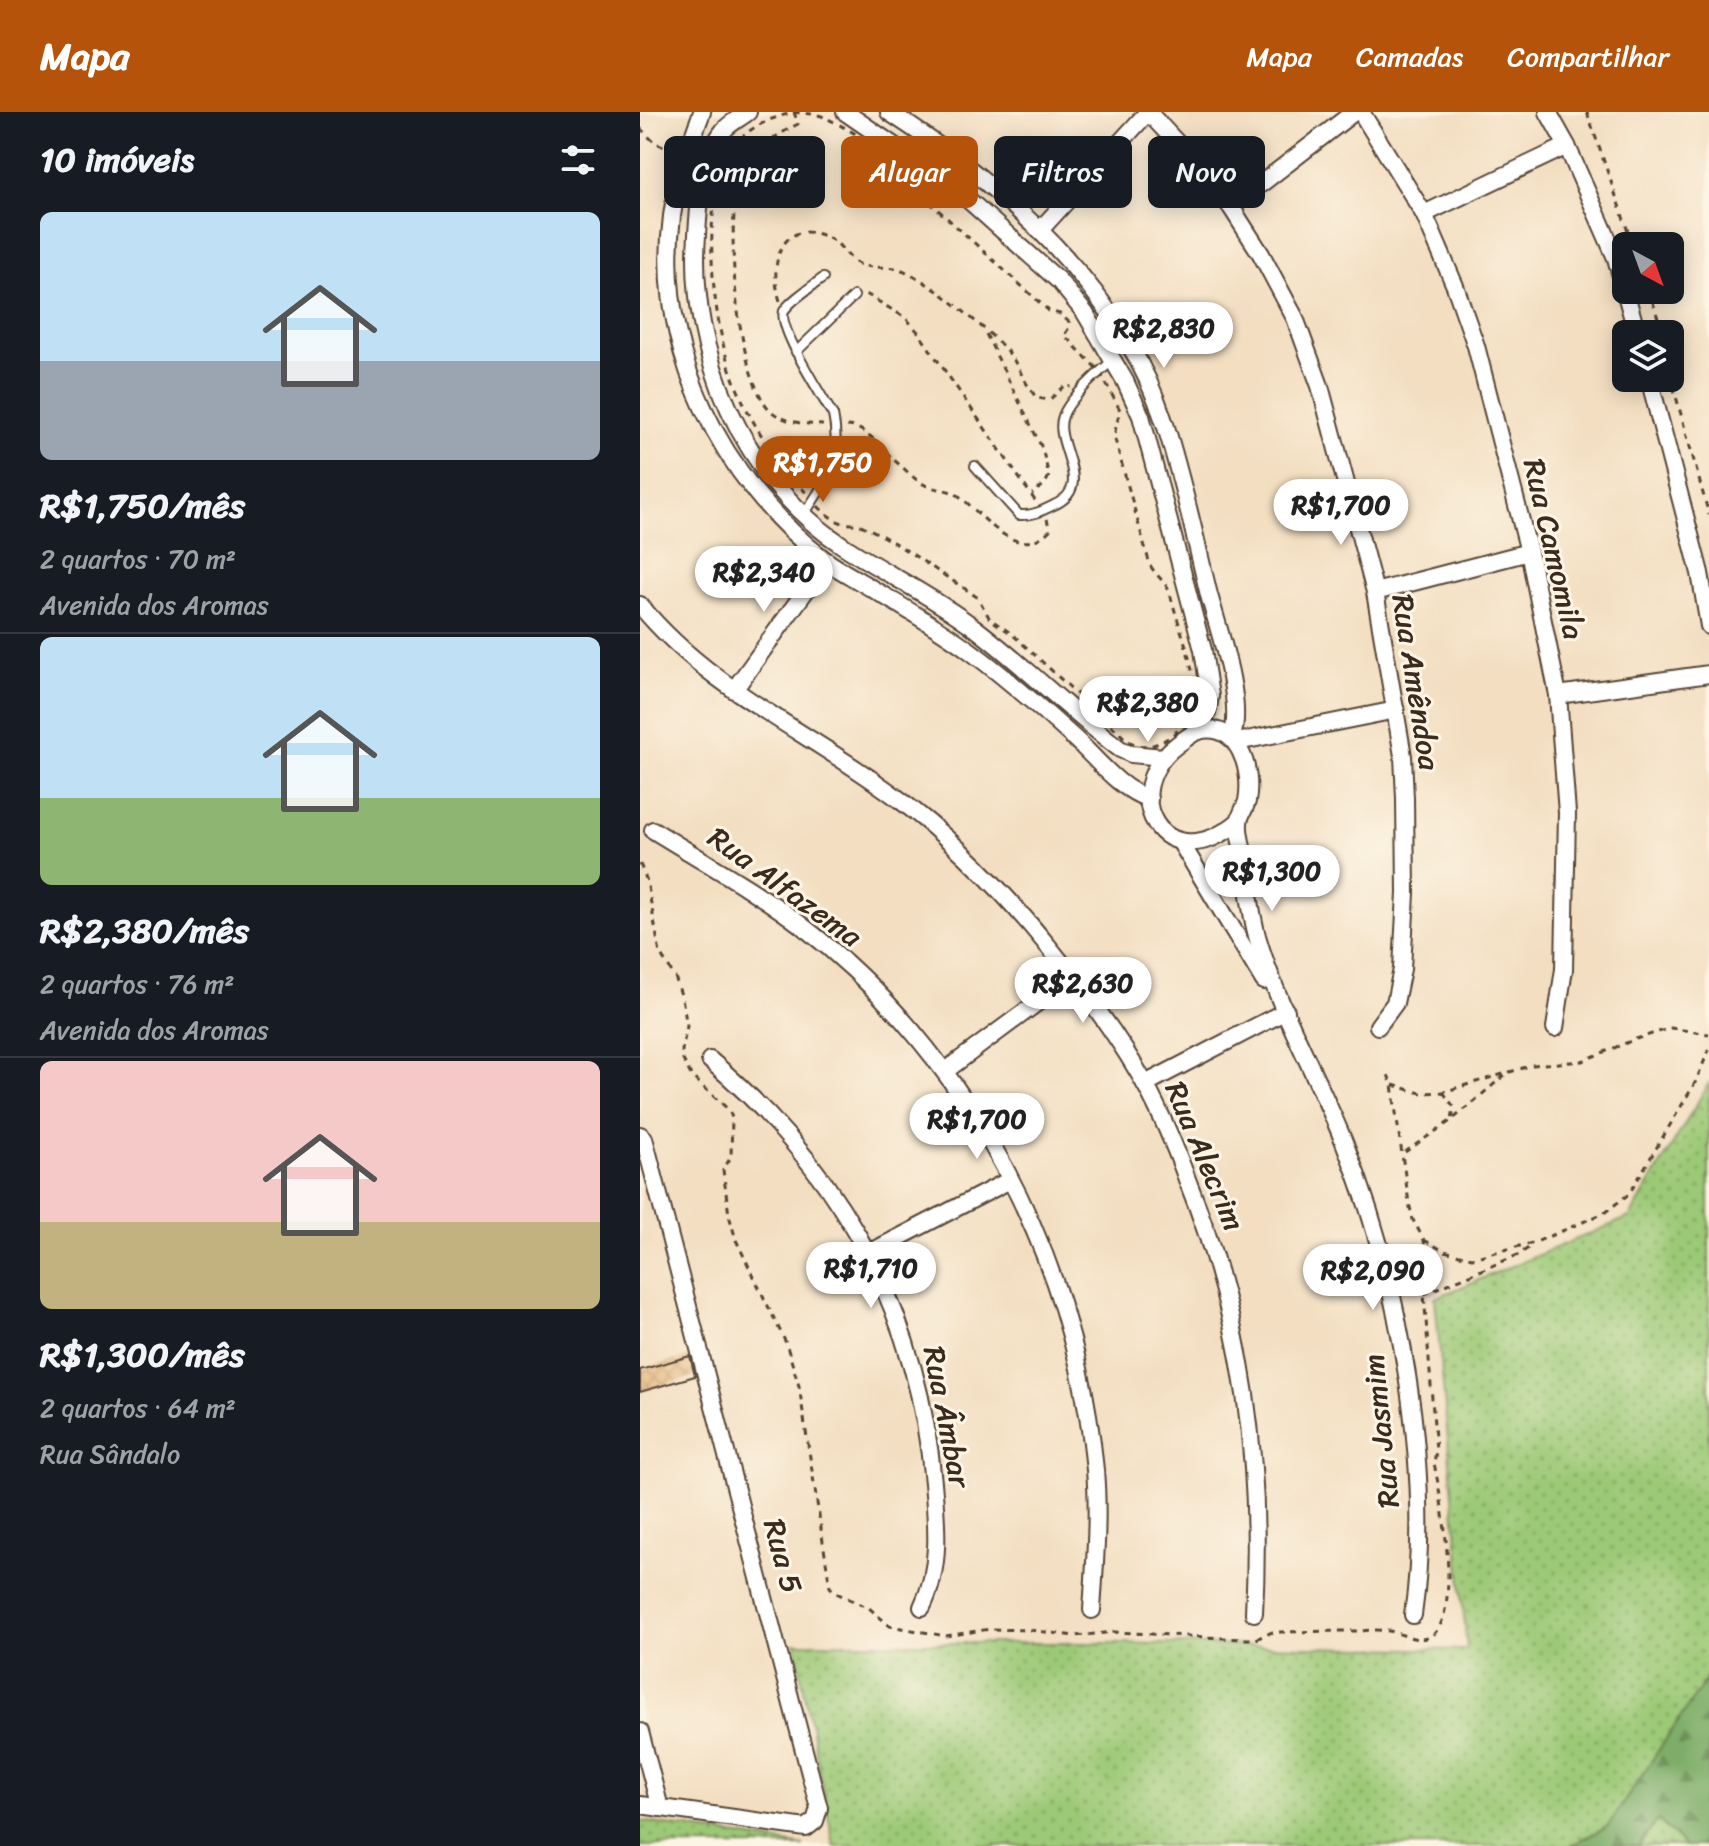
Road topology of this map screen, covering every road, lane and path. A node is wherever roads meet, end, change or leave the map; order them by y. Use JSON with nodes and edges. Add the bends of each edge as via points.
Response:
{"nodes":[{"id":1,"x":702,"y":112,"type":"edge"},
{"id":2,"x":748,"y":112,"type":"edge"},
{"id":3,"x":794,"y":112,"type":"edge"},
{"id":4,"x":845,"y":112,"type":"edge"},
{"id":5,"x":889,"y":112,"type":"edge"},
{"id":6,"x":1148,"y":112,"type":"edge"},
{"id":7,"x":1354,"y":112,"type":"edge"},
{"id":8,"x":1361,"y":112,"type":"edge"},
{"id":9,"x":1548,"y":112,"type":"edge"},
{"id":10,"x":1587,"y":112,"type":"edge"},
{"id":11,"x":640,"y":128,"type":"edge"},
{"id":12,"x":693,"y":136,"type":"edge"},
{"id":13,"x":1170,"y":136,"type":"edge"},
{"id":14,"x":1567,"y":146,"type":"junction"},
{"id":15,"x":664,"y":148,"type":"edge"},
{"id":16,"x":1265,"y":181,"type":"edge"},
{"id":17,"x":674,"y":208,"type":"edge"},
{"id":18,"x":1232,"y":208,"type":"edge"},
{"id":19,"x":1424,"y":214,"type":"junction"},
{"id":20,"x":1040,"y":230,"type":"junction"},
{"id":21,"x":1628,"y":232,"type":"edge"},
{"id":22,"x":823,"y":278,"type":"dead end"},
{"id":23,"x":854,"y":296,"type":"joint"},
{"id":24,"x":784,"y":312,"type":"junction"},
{"id":25,"x":1633,"y":320,"type":"edge"},
{"id":26,"x":984,"y":331,"type":"junction"},
{"id":27,"x":796,"y":352,"type":"junction"},
{"id":28,"x":1113,"y":360,"type":"junction"},
{"id":29,"x":1100,"y":372,"type":"junction"},
{"id":30,"x":1653,"y":392,"type":"edge"},
{"id":31,"x":1675,"y":392,"type":"edge"},
{"id":32,"x":1079,"y":394,"type":"junction"},
{"id":33,"x":835,"y":425,"type":"junction"},
{"id":34,"x":975,"y":466,"type":"dead end"},
{"id":35,"x":1031,"y":495,"type":"junction"},
{"id":36,"x":809,"y":507,"type":"junction"},
{"id":37,"x":1042,"y":510,"type":"junction"},
{"id":38,"x":1709,"y":515,"type":"edge"},
{"id":39,"x":1529,"y":552,"type":"junction"},
{"id":40,"x":827,"y":561,"type":"junction"},
{"id":41,"x":1375,"y":592,"type":"junction"},
{"id":42,"x":640,"y":605,"type":"edge"},
{"id":43,"x":1709,"y":626,"type":"edge"},
{"id":44,"x":1709,"y":674,"type":"edge"},
{"id":45,"x":734,"y":690,"type":"junction"},
{"id":46,"x":1558,"y":695,"type":"junction"},
{"id":47,"x":1396,"y":710,"type":"junction"},
{"id":48,"x":1199,"y":731,"type":"junction"},
{"id":49,"x":1235,"y":739,"type":"junction"},
{"id":50,"x":1163,"y":757,"type":"junction"},
{"id":51,"x":1149,"y":799,"type":"junction"},
{"id":52,"x":1238,"y":822,"type":"junction"},
{"id":53,"x":653,"y":830,"type":"dead end"},
{"id":54,"x":1181,"y":843,"type":"junction"},
{"id":55,"x":640,"y":864,"type":"edge"},
{"id":56,"x":1073,"y":976,"type":"junction"},
{"id":57,"x":1285,"y":1014,"type":"junction"},
{"id":58,"x":1378,"y":1026,"type":"dead end"},
{"id":59,"x":1555,"y":1028,"type":"dead end"},
{"id":60,"x":1709,"y":1034,"type":"edge"},
{"id":61,"x":1709,"y":1050,"type":"edge"},
{"id":62,"x":710,"y":1060,"type":"dead end"},
{"id":63,"x":945,"y":1071,"type":"junction"},
{"id":64,"x":1509,"y":1071,"type":"junction"},
{"id":65,"x":1387,"y":1072,"type":"dead end"},
{"id":66,"x":1145,"y":1084,"type":"junction"},
{"id":67,"x":1392,"y":1085,"type":"junction"},
{"id":68,"x":1443,"y":1092,"type":"junction"},
{"id":69,"x":1452,"y":1120,"type":"junction"},
{"id":70,"x":640,"y":1135,"type":"edge"},
{"id":71,"x":1403,"y":1153,"type":"junction"},
{"id":72,"x":1010,"y":1180,"type":"junction"},
{"id":73,"x":1424,"y":1240,"type":"junction"},
{"id":74,"x":1536,"y":1242,"type":"junction"},
{"id":75,"x":869,"y":1253,"type":"junction"},
{"id":76,"x":1424,"y":1294,"type":"junction"},
{"id":77,"x":922,"y":1607,"type":"dead end"},
{"id":78,"x":1092,"y":1610,"type":"dead end"},
{"id":79,"x":1254,"y":1613,"type":"dead end"},
{"id":80,"x":1413,"y":1615,"type":"dead end"},
{"id":81,"x":640,"y":1732,"type":"edge"},
{"id":82,"x":640,"y":1805,"type":"edge"},
{"id":83,"x":660,"y":1808,"type":"junction"}],
"edges":[{"from":1,"to":12,"type":"street"},
{"from":2,"to":36,"type":"street","via":[[723,132],[703,182],[695,254],[697,296],[711,360],[736,424],[784,493]]},
{"from":3,"to":29,"type":"path","via":[[823,116],[894,160],[920,185],[925,198],[1049,311],[1069,322],[1064,335]]},
{"from":3,"to":33,"type":"path","via":[[798,124],[757,152],[742,173],[731,236],[740,332],[760,395],[771,411],[806,424]]},
{"from":3,"to":36,"type":"path","via":[[768,119],[738,140],[726,158],[717,191],[713,282],[731,372],[768,447]]},
{"from":4,"to":28,"type":"street","via":[[954,187],[1021,245],[1085,313]]},
{"from":5,"to":20,"type":"street","via":[[969,169]]},
{"from":6,"to":13,"type":"street","name":"Rua Amêndoa"},
{"from":6,"to":20,"type":"street"},
{"from":7,"to":16,"type":"street"},
{"from":8,"to":19,"type":"street","name":"Rua Camomila"},
{"from":9,"to":14,"type":"street"},
{"from":10,"to":21,"type":"path"},
{"from":11,"to":15,"type":"path"},
{"from":14,"to":19,"type":"street"},
{"from":14,"to":25,"type":"street","via":[[1616,258]]},
{"from":17,"to":40,"type":"street","via":[[670,270],[676,324],[715,434],[778,520]]},
{"from":18,"to":41,"type":"street","name":"Rua Amêndoa","via":[[1278,284],[1308,351]]},
{"from":19,"to":39,"type":"street","name":"Rua Camomila","via":[[1476,346]]},
{"from":20,"to":49,"type":"street","via":[[1088,281],[1114,319],[1165,423],[1236,703]]},
{"from":22,"to":24,"type":"lane"},
{"from":23,"to":27,"type":"lane"},
{"from":23,"to":35,"type":"path","via":[[868,294],[906,318]]},
{"from":24,"to":26,"type":"path","via":[[776,288],[779,252],[785,240],[805,230],[833,240],[857,263],[899,269],[942,294]]},
{"from":24,"to":27,"type":"lane"},
{"from":26,"to":32,"type":"path","via":[[1008,352],[1037,398],[1049,400],[1068,385]]},
{"from":26,"to":35,"type":"path","via":[[1042,448],[1049,476]]},
{"from":27,"to":33,"type":"lane"},
{"from":28,"to":29,"type":"lane"},
{"from":28,"to":48,"type":"street","via":[[1141,416],[1203,650],[1210,696]]},
{"from":29,"to":32,"type":"lane"},
{"from":29,"to":36,"type":"path","via":[[1120,410],[1114,436],[1150,565],[1170,593],[1192,676],[1193,713],[1158,744],[1127,740],[990,619],[978,598],[861,525],[840,522]]},
{"from":30,"to":43,"type":"street"},
{"from":31,"to":38,"type":"path"},
{"from":32,"to":37,"type":"lane","via":[[1061,427],[1074,476],[1071,489],[1060,502]]},
{"from":33,"to":36,"type":"lane","via":[[830,473]]},
{"from":33,"to":37,"type":"path","via":[[863,430],[922,483],[952,491],[1010,540],[1041,539],[1050,530]]},
{"from":34,"to":37,"type":"lane","via":[[1019,515]]},
{"from":35,"to":37,"type":"path"},
{"from":36,"to":50,"type":"street","via":[[841,544],[976,628],[1120,749]]},
{"from":39,"to":41,"type":"street"},
{"from":39,"to":46,"type":"street","name":"Rua Camomila"},
{"from":40,"to":45,"type":"street"},
{"from":40,"to":51,"type":"street","via":[[973,653],[1042,709],[1129,792]]},
{"from":41,"to":47,"type":"street","name":"Rua Amêndoa"},
{"from":42,"to":45,"type":"street","name":"Rua Alecrim","via":[[659,629]]},
{"from":44,"to":46,"type":"street"},
{"from":45,"to":56,"type":"street","name":"Rua Alecrim","via":[[864,774],[944,836]]},
{"from":46,"to":59,"type":"street","name":"Rua Camomila","via":[[1567,881],[1564,969]]},
{"from":47,"to":49,"type":"street"},
{"from":47,"to":58,"type":"street","name":"Rua Amêndoa","via":[[1405,798],[1402,969],[1395,1003]]},
{"from":48,"to":49,"type":"street"},
{"from":48,"to":50,"type":"street"},
{"from":49,"to":52,"type":"street","via":[[1248,774],[1247,802]]},
{"from":50,"to":51,"type":"street","via":[[1149,784]]},
{"from":51,"to":54,"type":"street","via":[[1159,828]]},
{"from":52,"to":54,"type":"street","via":[[1212,839]]},
{"from":52,"to":57,"type":"street","via":[[1255,928]]},
{"from":53,"to":63,"type":"street","name":"Rua Alfazema","via":[[802,926],[874,989]]},
{"from":54,"to":57,"type":"street"},
{"from":55,"to":76,"type":"path","via":[[660,954],[682,998],[687,1026],[683,1060],[692,1077],[729,1110],[731,1157],[723,1170],[729,1215],[786,1343],[799,1386],[830,1587],[890,1626],[946,1636],[1003,1629],[1242,1639],[1272,1632],[1388,1631],[1430,1638],[1448,1601],[1448,1573],[1434,1463]]},
{"from":56,"to":63,"type":"street"},
{"from":56,"to":66,"type":"street","name":"Rua Alecrim"},
{"from":57,"to":66,"type":"street"},
{"from":57,"to":80,"type":"street","name":"Rua Jasmim","via":[[1319,1081],[1363,1194],[1397,1327],[1417,1463]]},
{"from":60,"to":64,"type":"path","via":[[1671,1028],[1582,1061]]},
{"from":61,"to":74,"type":"path","via":[[1629,1194],[1604,1213]]},
{"from":62,"to":75,"type":"street","name":"Rua Âmbar","via":[[803,1152]]},
{"from":63,"to":72,"type":"street","name":"Rua Alfazema"},
{"from":64,"to":68,"type":"path"},
{"from":64,"to":69,"type":"path"},
{"from":65,"to":67,"type":"path"},
{"from":66,"to":79,"type":"street","name":"Rua Alecrim","via":[[1216,1257],[1242,1371],[1255,1489]]},
{"from":67,"to":68,"type":"path"},
{"from":67,"to":71,"type":"path"},
{"from":68,"to":69,"type":"path","via":[[1454,1107]]},
{"from":69,"to":71,"type":"path"},
{"from":70,"to":83,"type":"street","name":"Rua 5","via":[[819,1808],[806,1828]]},
{"from":71,"to":73,"type":"path","via":[[1413,1220]]},
{"from":72,"to":75,"type":"street"},
{"from":72,"to":78,"type":"street","name":"Rua Alfazema","via":[[1048,1262],[1077,1356],[1095,1472]]},
{"from":73,"to":74,"type":"path","via":[[1472,1258]]},
{"from":73,"to":76,"type":"path"},
{"from":74,"to":76,"type":"path","via":[[1518,1255]]},
{"from":75,"to":77,"type":"street","name":"Rua Âmbar","via":[[902,1331],[926,1422],[937,1524],[935,1566]]},
{"from":81,"to":83,"type":"street"},
{"from":82,"to":83,"type":"street","name":"Rua 5"}]}
